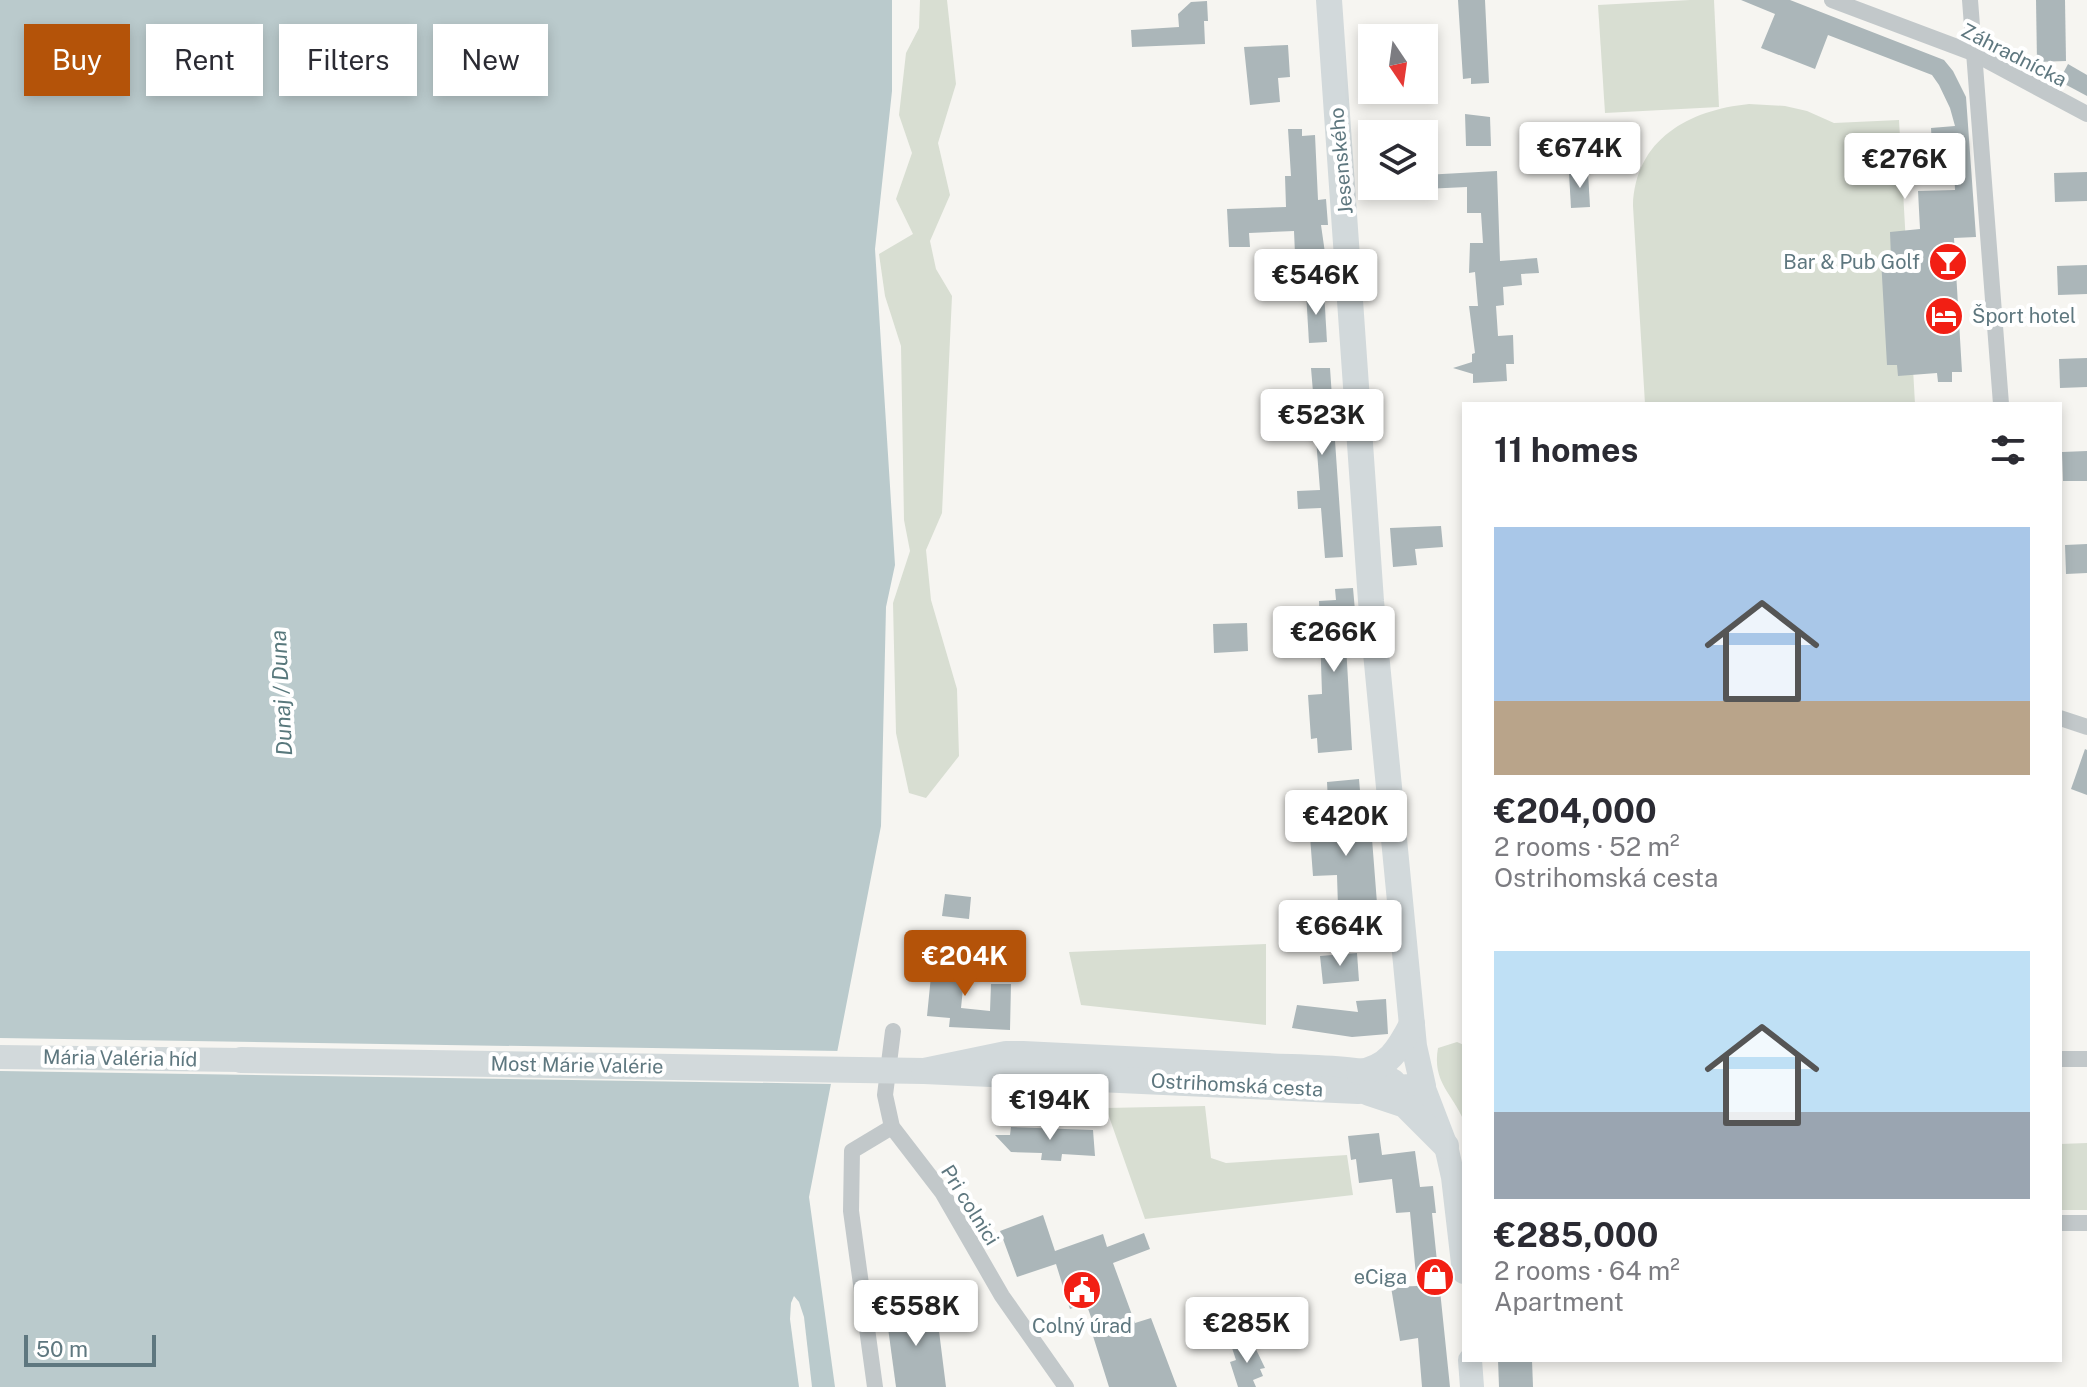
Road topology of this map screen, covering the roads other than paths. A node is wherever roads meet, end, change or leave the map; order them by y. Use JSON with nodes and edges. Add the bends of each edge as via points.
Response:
{"nodes":[{"id":1,"x":1329,"y":0,"type":"edge"},
{"id":2,"x":1832,"y":0,"type":"edge"},
{"id":3,"x":1970,"y":0,"type":"edge"},
{"id":4,"x":1973,"y":53,"type":"junction"},
{"id":5,"x":2087,"y":114,"type":"edge"},
{"id":6,"x":2001,"y":402,"type":"edge"},
{"id":7,"x":2062,"y":719,"type":"edge"},
{"id":8,"x":2087,"y":727,"type":"edge"},
{"id":9,"x":1412,"y":1024,"type":"junction"},
{"id":10,"x":893,"y":1031,"type":"dead end"},
{"id":11,"x":0,"y":1057,"type":"edge"},
{"id":12,"x":2062,"y":1059,"type":"edge"},
{"id":13,"x":2087,"y":1059,"type":"edge"},
{"id":14,"x":241,"y":1060,"type":"joint"},
{"id":15,"x":919,"y":1071,"type":"joint"},
{"id":16,"x":1359,"y":1082,"type":"junction"},
{"id":17,"x":1411,"y":1086,"type":"junction"},
{"id":18,"x":892,"y":1127,"type":"junction"},
{"id":19,"x":1446,"y":1146,"type":"junction"},
{"id":20,"x":2062,"y":1223,"type":"edge"},
{"id":21,"x":2087,"y":1223,"type":"edge"},
{"id":22,"x":1462,"y":1230,"type":"edge"},
{"id":23,"x":1470,"y":1362,"type":"edge"},
{"id":24,"x":875,"y":1387,"type":"edge"},
{"id":25,"x":1066,"y":1387,"type":"edge"},
{"id":26,"x":1472,"y":1387,"type":"edge"}],
"edges":[{"from":1,"to":9,"type":"main road","name":"Jesenského","via":[[1371,601]]},
{"from":2,"to":4,"type":"street","name":"Záhradnícka"},
{"from":3,"to":4,"type":"street"},
{"from":4,"to":5,"type":"street","name":"Záhradnícka"},
{"from":4,"to":6,"type":"street"},
{"from":7,"to":8,"type":"street"},
{"from":9,"to":16,"type":"main road","via":[[1392,1057]]},
{"from":9,"to":17,"type":"main road","name":"Jesenského"},
{"from":10,"to":18,"type":"street","name":"Pri colnici","via":[[885,1095]]},
{"from":11,"to":14,"type":"main road","name":"Mária Valéria híd"},
{"from":12,"to":13,"type":"street"},
{"from":14,"to":15,"type":"main road","name":"Most Márie Valérie"},
{"from":15,"to":16,"type":"main road","name":"Ostrihomská cesta"},
{"from":16,"to":17,"type":"main road"},
{"from":16,"to":19,"type":"main road","via":[[1405,1105]]},
{"from":17,"to":19,"type":"main road"},
{"from":18,"to":24,"type":"street","via":[[852,1151],[851,1211]]},
{"from":18,"to":25,"type":"street","name":"Pri colnici","via":[[942,1192],[1002,1296]]},
{"from":19,"to":22,"type":"main road"},
{"from":20,"to":21,"type":"street"},
{"from":23,"to":26,"type":"main road"}]}
